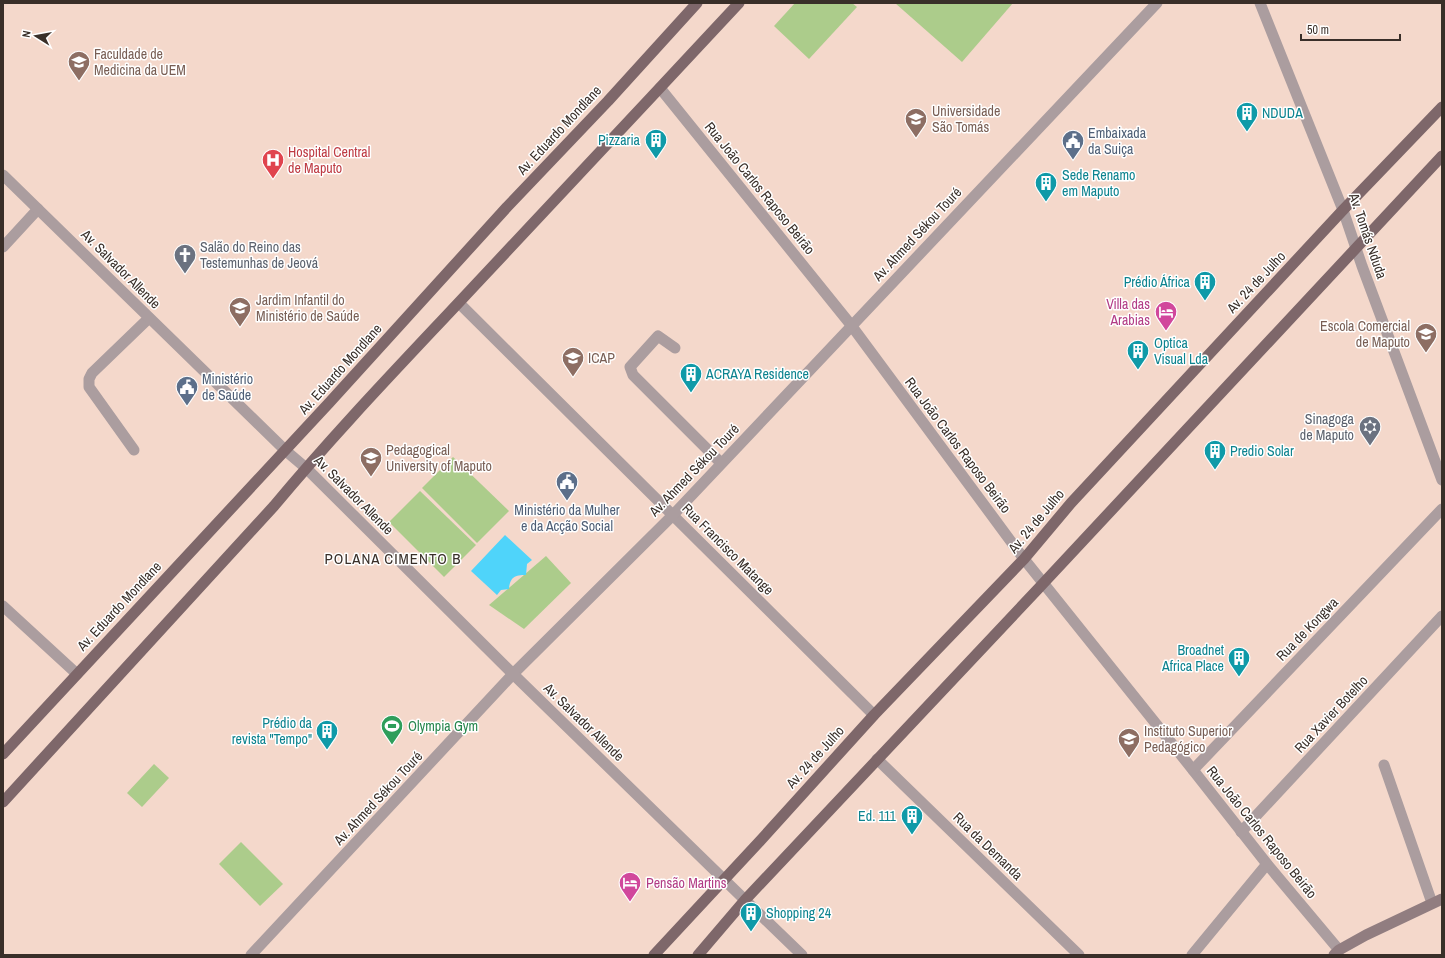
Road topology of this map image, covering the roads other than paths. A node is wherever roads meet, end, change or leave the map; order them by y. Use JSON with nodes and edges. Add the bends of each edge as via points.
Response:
{"nodes":[{"id":1,"x":697,"y":3,"type":"edge"},
{"id":2,"x":739,"y":3,"type":"edge"},
{"id":3,"x":1157,"y":3,"type":"edge"},
{"id":4,"x":1260,"y":3,"type":"edge"},
{"id":5,"x":660,"y":88,"type":"junction"},
{"id":6,"x":1442,"y":107,"type":"edge"},
{"id":7,"x":1442,"y":156,"type":"edge"},
{"id":8,"x":3,"y":175,"type":"edge"},
{"id":9,"x":38,"y":209,"type":"junction"},
{"id":10,"x":1344,"y":210,"type":"junction"},
{"id":11,"x":3,"y":247,"type":"edge"},
{"id":12,"x":1356,"y":248,"type":"junction"},
{"id":13,"x":459,"y":303,"type":"junction"},
{"id":14,"x":149,"y":318,"type":"junction"},
{"id":15,"x":851,"y":325,"type":"junction"},
{"id":16,"x":675,"y":348,"type":"dead end"},
{"id":17,"x":134,"y":450,"type":"dead end"},
{"id":18,"x":286,"y":451,"type":"junction"},
{"id":19,"x":721,"y":463,"type":"junction"},
{"id":20,"x":306,"y":468,"type":"junction"},
{"id":21,"x":1442,"y":480,"type":"edge"},
{"id":22,"x":1442,"y":509,"type":"edge"},
{"id":23,"x":673,"y":515,"type":"junction"},
{"id":24,"x":1024,"y":559,"type":"junction"},
{"id":25,"x":1043,"y":583,"type":"junction"},
{"id":26,"x":3,"y":606,"type":"edge"},
{"id":27,"x":1442,"y":616,"type":"edge"},
{"id":28,"x":76,"y":674,"type":"junction"},
{"id":29,"x":513,"y":674,"type":"junction"},
{"id":30,"x":874,"y":715,"type":"junction"},
{"id":31,"x":3,"y":754,"type":"edge"},
{"id":32,"x":877,"y":759,"type":"junction"},
{"id":33,"x":1384,"y":765,"type":"dead end"},
{"id":34,"x":1193,"y":770,"type":"junction"},
{"id":35,"x":3,"y":802,"type":"edge"},
{"id":36,"x":1241,"y":832,"type":"junction"},
{"id":37,"x":1267,"y":864,"type":"junction"},
{"id":38,"x":724,"y":879,"type":"junction"},
{"id":39,"x":745,"y":900,"type":"junction"},
{"id":40,"x":1437,"y":901,"type":"edge"},
{"id":41,"x":1337,"y":953,"type":"edge"},
{"id":42,"x":251,"y":955,"type":"edge"},
{"id":43,"x":654,"y":955,"type":"edge"},
{"id":44,"x":698,"y":955,"type":"edge"},
{"id":45,"x":802,"y":955,"type":"edge"},
{"id":46,"x":1079,"y":955,"type":"edge"},
{"id":47,"x":1192,"y":955,"type":"edge"}],
"edges":[{"from":1,"to":18,"type":"main road","name":"Av. Eduardo Mondlane","via":[[507,207]]},
{"from":2,"to":5,"type":"main road"},
{"from":3,"to":15,"type":"street","name":"Av. Ahmed Sékou Touré"},
{"from":4,"to":10,"type":"street","name":"Av. Tomás Nduda"},
{"from":5,"to":13,"type":"main road"},
{"from":5,"to":15,"type":"street","name":"Rua João Carlos Raposo Beirão"},
{"from":6,"to":10,"type":"main road","name":"Av. 24 de Julho"},
{"from":7,"to":12,"type":"main road"},
{"from":8,"to":9,"type":"street","name":"Av. Salvador Allende"},
{"from":9,"to":11,"type":"street"},
{"from":9,"to":14,"type":"street","name":"Av. Salvador Allende"},
{"from":10,"to":12,"type":"street","name":"Av. Tomás Nduda"},
{"from":10,"to":24,"type":"main road","name":"Av. 24 de Julho","via":[[1071,503]]},
{"from":12,"to":21,"type":"street","name":"Av. Tomás Nduda"},
{"from":12,"to":25,"type":"main road"},
{"from":13,"to":20,"type":"main road"},
{"from":13,"to":23,"type":"street","name":"Rua Francisco Matange"},
{"from":14,"to":17,"type":"street","via":[[92,373],[88,383]]},
{"from":14,"to":18,"type":"street","name":"Av. Salvador Allende"},
{"from":15,"to":19,"type":"street","name":"Av. Ahmed Sékou Touré"},
{"from":15,"to":24,"type":"street","name":"Rua João Carlos Raposo Beirão"},
{"from":16,"to":19,"type":"street","via":[[658,336],[630,367],[633,375]]},
{"from":18,"to":20,"type":"street","name":"Av. Salvador Allende"},
{"from":18,"to":28,"type":"main road","name":"Av. Eduardo Mondlane"},
{"from":19,"to":23,"type":"street","name":"Av. Ahmed Sékou Touré"},
{"from":20,"to":29,"type":"street","name":"Av. Salvador Allende"},
{"from":20,"to":35,"type":"main road"},
{"from":22,"to":34,"type":"street","name":"Rua de Kongwa"},
{"from":23,"to":29,"type":"street","name":"Av. Ahmed Sékou Touré"},
{"from":23,"to":30,"type":"street","name":"Rua Francisco Matange"},
{"from":24,"to":25,"type":"street","name":"Rua João Carlos Raposo Beirão"},
{"from":24,"to":30,"type":"main road","name":"Av. 24 de Julho"},
{"from":25,"to":32,"type":"main road"},
{"from":25,"to":34,"type":"street","name":"Rua João Carlos Raposo Beirão"},
{"from":26,"to":28,"type":"street"},
{"from":27,"to":36,"type":"street","name":"Rua Xavier Botelho"},
{"from":28,"to":31,"type":"main road","name":"Av. Eduardo Mondlane"},
{"from":29,"to":38,"type":"street","name":"Av. Salvador Allende"},
{"from":29,"to":42,"type":"street","name":"Av. Ahmed Sékou Touré"},
{"from":30,"to":38,"type":"main road","name":"Av. 24 de Julho"},
{"from":32,"to":39,"type":"main road"},
{"from":32,"to":46,"type":"street","name":"Rua da Demanda"},
{"from":33,"to":40,"type":"street"},
{"from":34,"to":36,"type":"street","name":"Rua João Carlos Raposo Beirão"},
{"from":36,"to":37,"type":"street","name":"Rua João Carlos Raposo Beirão"},
{"from":37,"to":41,"type":"street","name":"Rua João Carlos Raposo Beirão"},
{"from":37,"to":47,"type":"street"},
{"from":38,"to":39,"type":"street","name":"Av. Salvador Allende"},
{"from":38,"to":43,"type":"main road","name":"Av. 24 de Julho"},
{"from":39,"to":44,"type":"main road"},
{"from":39,"to":45,"type":"street","name":"Av. Salvador Allende"},
{"from":40,"to":41,"type":"main road","via":[[1366,935]]}]}
